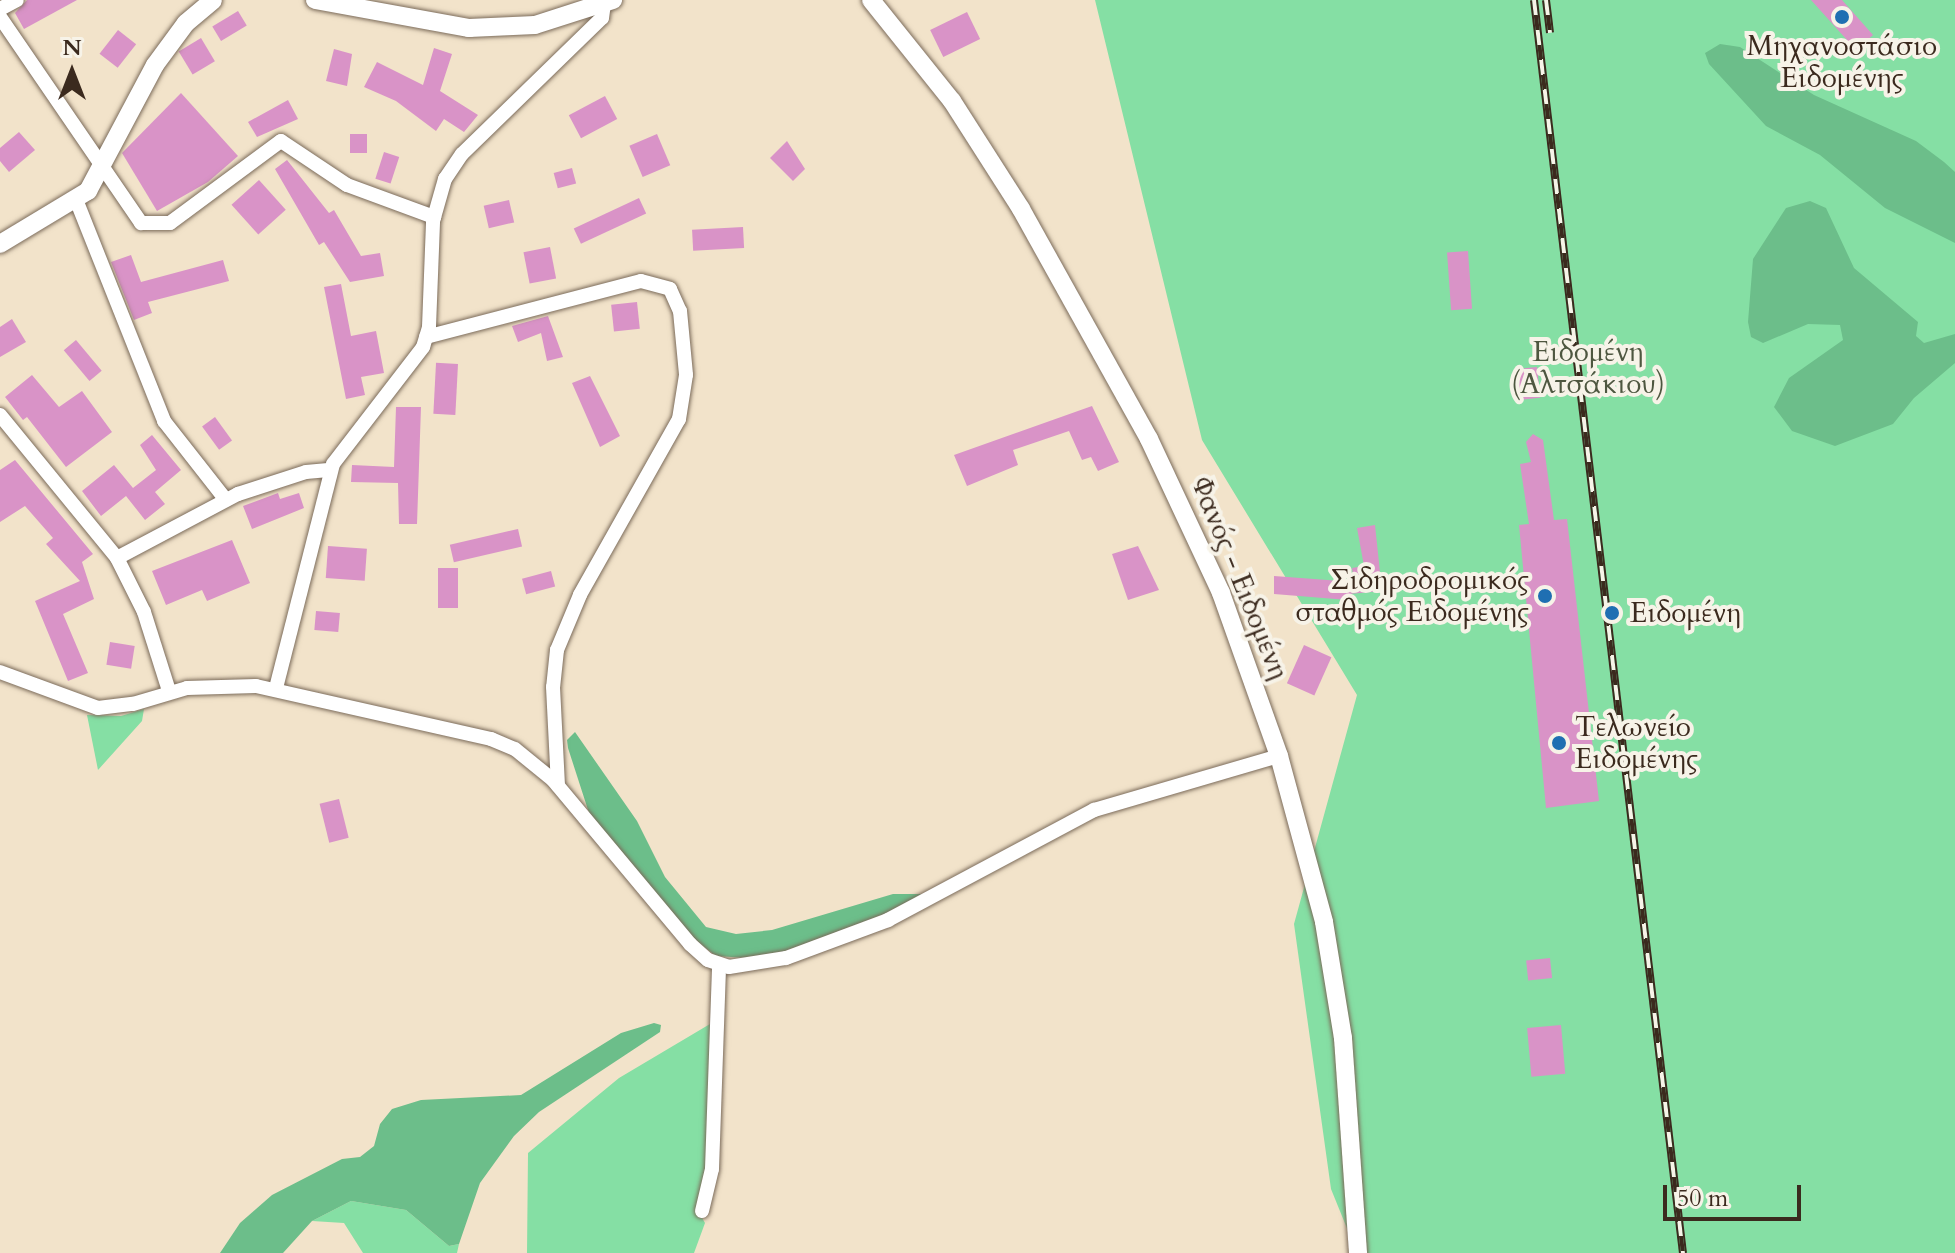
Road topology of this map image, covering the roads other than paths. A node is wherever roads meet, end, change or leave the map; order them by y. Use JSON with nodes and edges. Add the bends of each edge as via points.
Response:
{"nodes":[{"id":1,"x":17,"y":0,"type":"edge"},
{"id":2,"x":212,"y":0,"type":"edge"},
{"id":3,"x":315,"y":0,"type":"edge"},
{"id":4,"x":871,"y":0,"type":"edge"},
{"id":5,"x":608,"y":2,"type":"edge"},
{"id":6,"x":0,"y":9,"type":"edge"},
{"id":7,"x":0,"y":17,"type":"edge"},
{"id":8,"x":101,"y":170,"type":"junction"},
{"id":9,"x":82,"y":196,"type":"junction"},
{"id":10,"x":434,"y":217,"type":"junction"},
{"id":11,"x":0,"y":244,"type":"edge"},
{"id":12,"x":426,"y":337,"type":"junction"},
{"id":13,"x":0,"y":415,"type":"edge"},
{"id":14,"x":331,"y":470,"type":"junction"},
{"id":15,"x":226,"y":500,"type":"junction"},
{"id":16,"x":117,"y":558,"type":"junction"},
{"id":17,"x":0,"y":672,"type":"edge"},
{"id":18,"x":276,"y":688,"type":"junction"},
{"id":19,"x":169,"y":691,"type":"junction"},
{"id":20,"x":1279,"y":756,"type":"junction"},
{"id":21,"x":558,"y":786,"type":"junction"},
{"id":22,"x":719,"y":966,"type":"junction"},
{"id":23,"x":702,"y":1211,"type":"dead end"},
{"id":24,"x":1358,"y":1253,"type":"edge"}],
"edges":[{"from":1,"to":6,"type":"street"},
{"from":2,"to":8,"type":"street","via":[[163,52]]},
{"from":3,"to":5,"type":"street","via":[[469,28],[535,25]]},
{"from":4,"to":20,"type":"street","name":"Φανός - Ειδομένη","via":[[952,101],[1094,337],[1209,562]]},
{"from":5,"to":10,"type":"street","via":[[602,18],[462,154],[445,179]]},
{"from":7,"to":8,"type":"street"},
{"from":8,"to":9,"type":"street"},
{"from":8,"to":10,"type":"street","via":[[141,223],[159,227],[281,141],[347,185]]},
{"from":9,"to":11,"type":"street"},
{"from":9,"to":15,"type":"street","via":[[164,421]]},
{"from":10,"to":12,"type":"street"},
{"from":12,"to":14,"type":"street","via":[[416,359],[341,449]]},
{"from":12,"to":21,"type":"street","via":[[641,281],[670,289],[680,311],[686,375],[679,419],[580,595],[557,650],[553,687]]},
{"from":13,"to":16,"type":"street"},
{"from":14,"to":15,"type":"street","via":[[293,476]]},
{"from":14,"to":18,"type":"street"},
{"from":15,"to":16,"type":"street"},
{"from":16,"to":19,"type":"street","via":[[144,612]]},
{"from":17,"to":19,"type":"street","via":[[98,708],[133,704]]},
{"from":18,"to":19,"type":"street"},
{"from":18,"to":21,"type":"street","via":[[491,739],[533,762]]},
{"from":20,"to":22,"type":"street","via":[[1085,814],[920,905],[844,938],[764,963]]},
{"from":20,"to":24,"type":"street","name":"Φανός - Ειδομένη","via":[[1309,856],[1333,972]]},
{"from":21,"to":22,"type":"street","via":[[662,913]]},
{"from":22,"to":23,"type":"street","via":[[712,1169]]}]}
